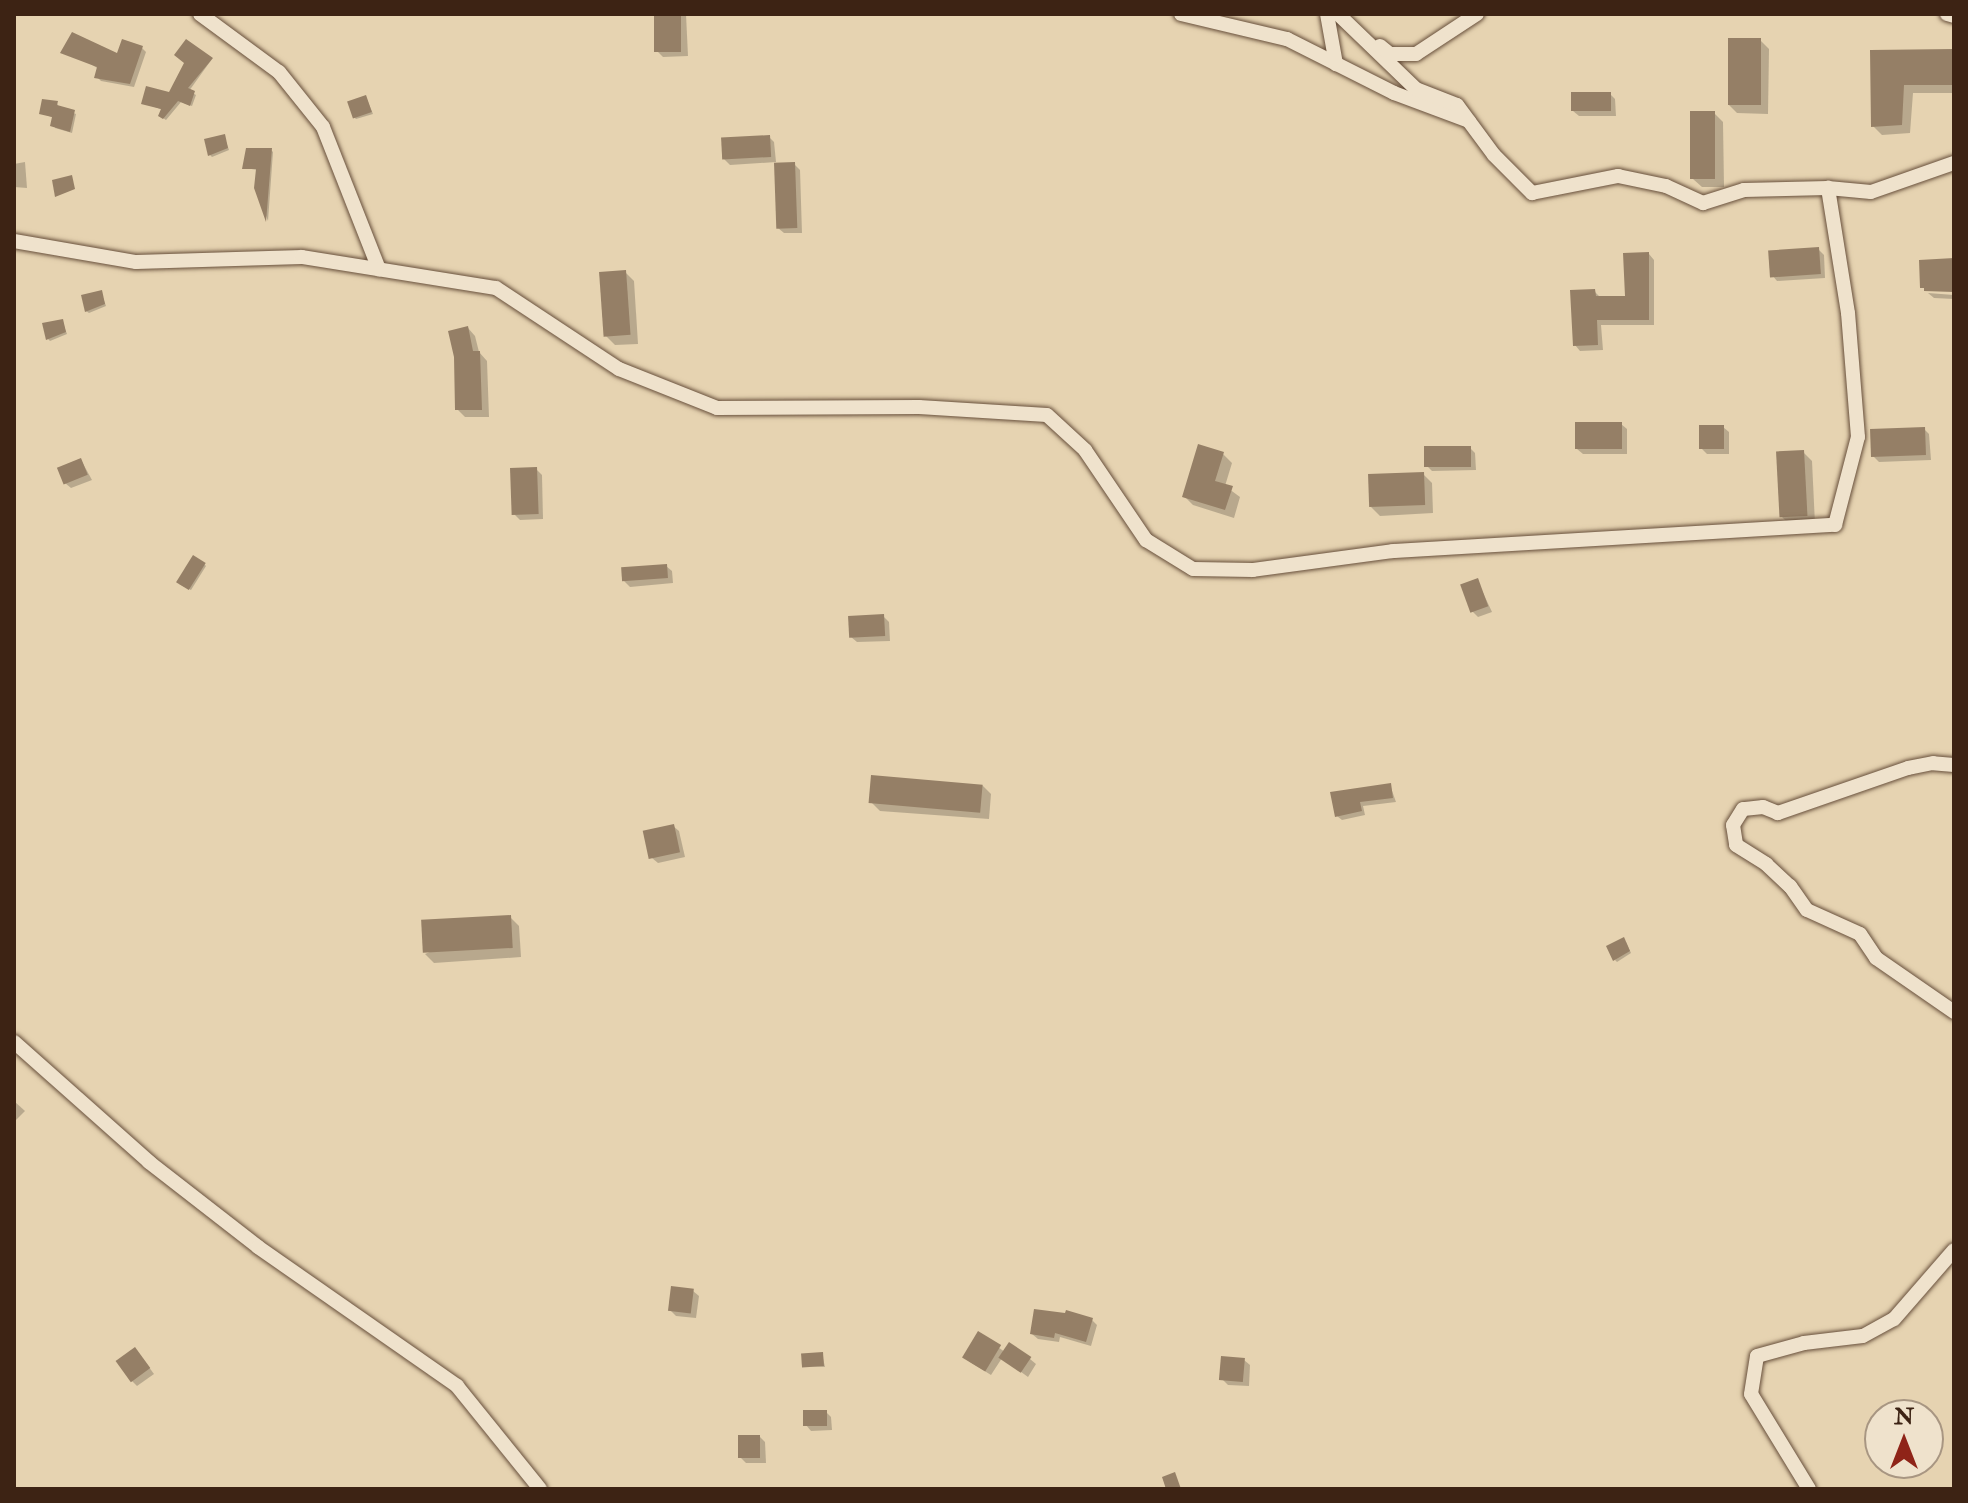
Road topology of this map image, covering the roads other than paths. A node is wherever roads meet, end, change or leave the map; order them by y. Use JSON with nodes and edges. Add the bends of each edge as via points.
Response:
{"nodes":[{"id":1,"x":200,"y":14,"type":"edge"},
{"id":2,"x":1181,"y":14,"type":"edge"},
{"id":3,"x":1327,"y":14,"type":"edge"},
{"id":4,"x":1339,"y":14,"type":"edge"},
{"id":5,"x":1477,"y":14,"type":"edge"},
{"id":6,"x":1947,"y":14,"type":"edge"},
{"id":7,"x":1954,"y":16,"type":"edge"},
{"id":8,"x":1336,"y":64,"type":"junction"},
{"id":9,"x":1469,"y":121,"type":"junction"},
{"id":10,"x":1954,"y":163,"type":"edge"},
{"id":11,"x":1828,"y":188,"type":"junction"},
{"id":12,"x":14,"y":241,"type":"edge"},
{"id":13,"x":379,"y":269,"type":"junction"},
{"id":14,"x":1954,"y":765,"type":"edge"},
{"id":15,"x":1954,"y":1012,"type":"edge"},
{"id":16,"x":14,"y":1042,"type":"edge"},
{"id":17,"x":1954,"y":1250,"type":"edge"},
{"id":18,"x":540,"y":1489,"type":"edge"},
{"id":19,"x":1809,"y":1489,"type":"edge"}],
"edges":[{"from":1,"to":13,"type":"street","via":[[279,72],[323,127]]},
{"from":2,"to":8,"type":"street","via":[[1287,39]]},
{"from":3,"to":8,"type":"street"},
{"from":4,"to":5,"type":"street","via":[[1390,54],[1416,54]]},
{"from":4,"to":9,"type":"street","via":[[1416,89],[1457,105]]},
{"from":6,"to":7,"type":"street"},
{"from":8,"to":9,"type":"street"},
{"from":9,"to":11,"type":"street","via":[[1532,193],[1618,176],[1666,186],[1703,203],[1744,190]]},
{"from":10,"to":11,"type":"street","via":[[1871,192]]},
{"from":11,"to":13,"type":"street","via":[[1848,313],[1858,437],[1835,525],[1393,551],[1253,570],[1193,569],[1146,540],[1085,450],[1047,415],[919,407],[717,408],[619,369],[496,288]]},
{"from":12,"to":13,"type":"street","via":[[136,262],[302,257]]},
{"from":14,"to":15,"type":"street","via":[[1908,768],[1778,813],[1763,807],[1743,809],[1733,825],[1736,845],[1774,872],[1807,910],[1860,934],[1876,958]]},
{"from":16,"to":18,"type":"street","via":[[149,1162],[258,1247],[457,1386]]},
{"from":17,"to":19,"type":"street","via":[[1894,1319],[1863,1336],[1804,1343],[1757,1356],[1751,1394]]}]}
